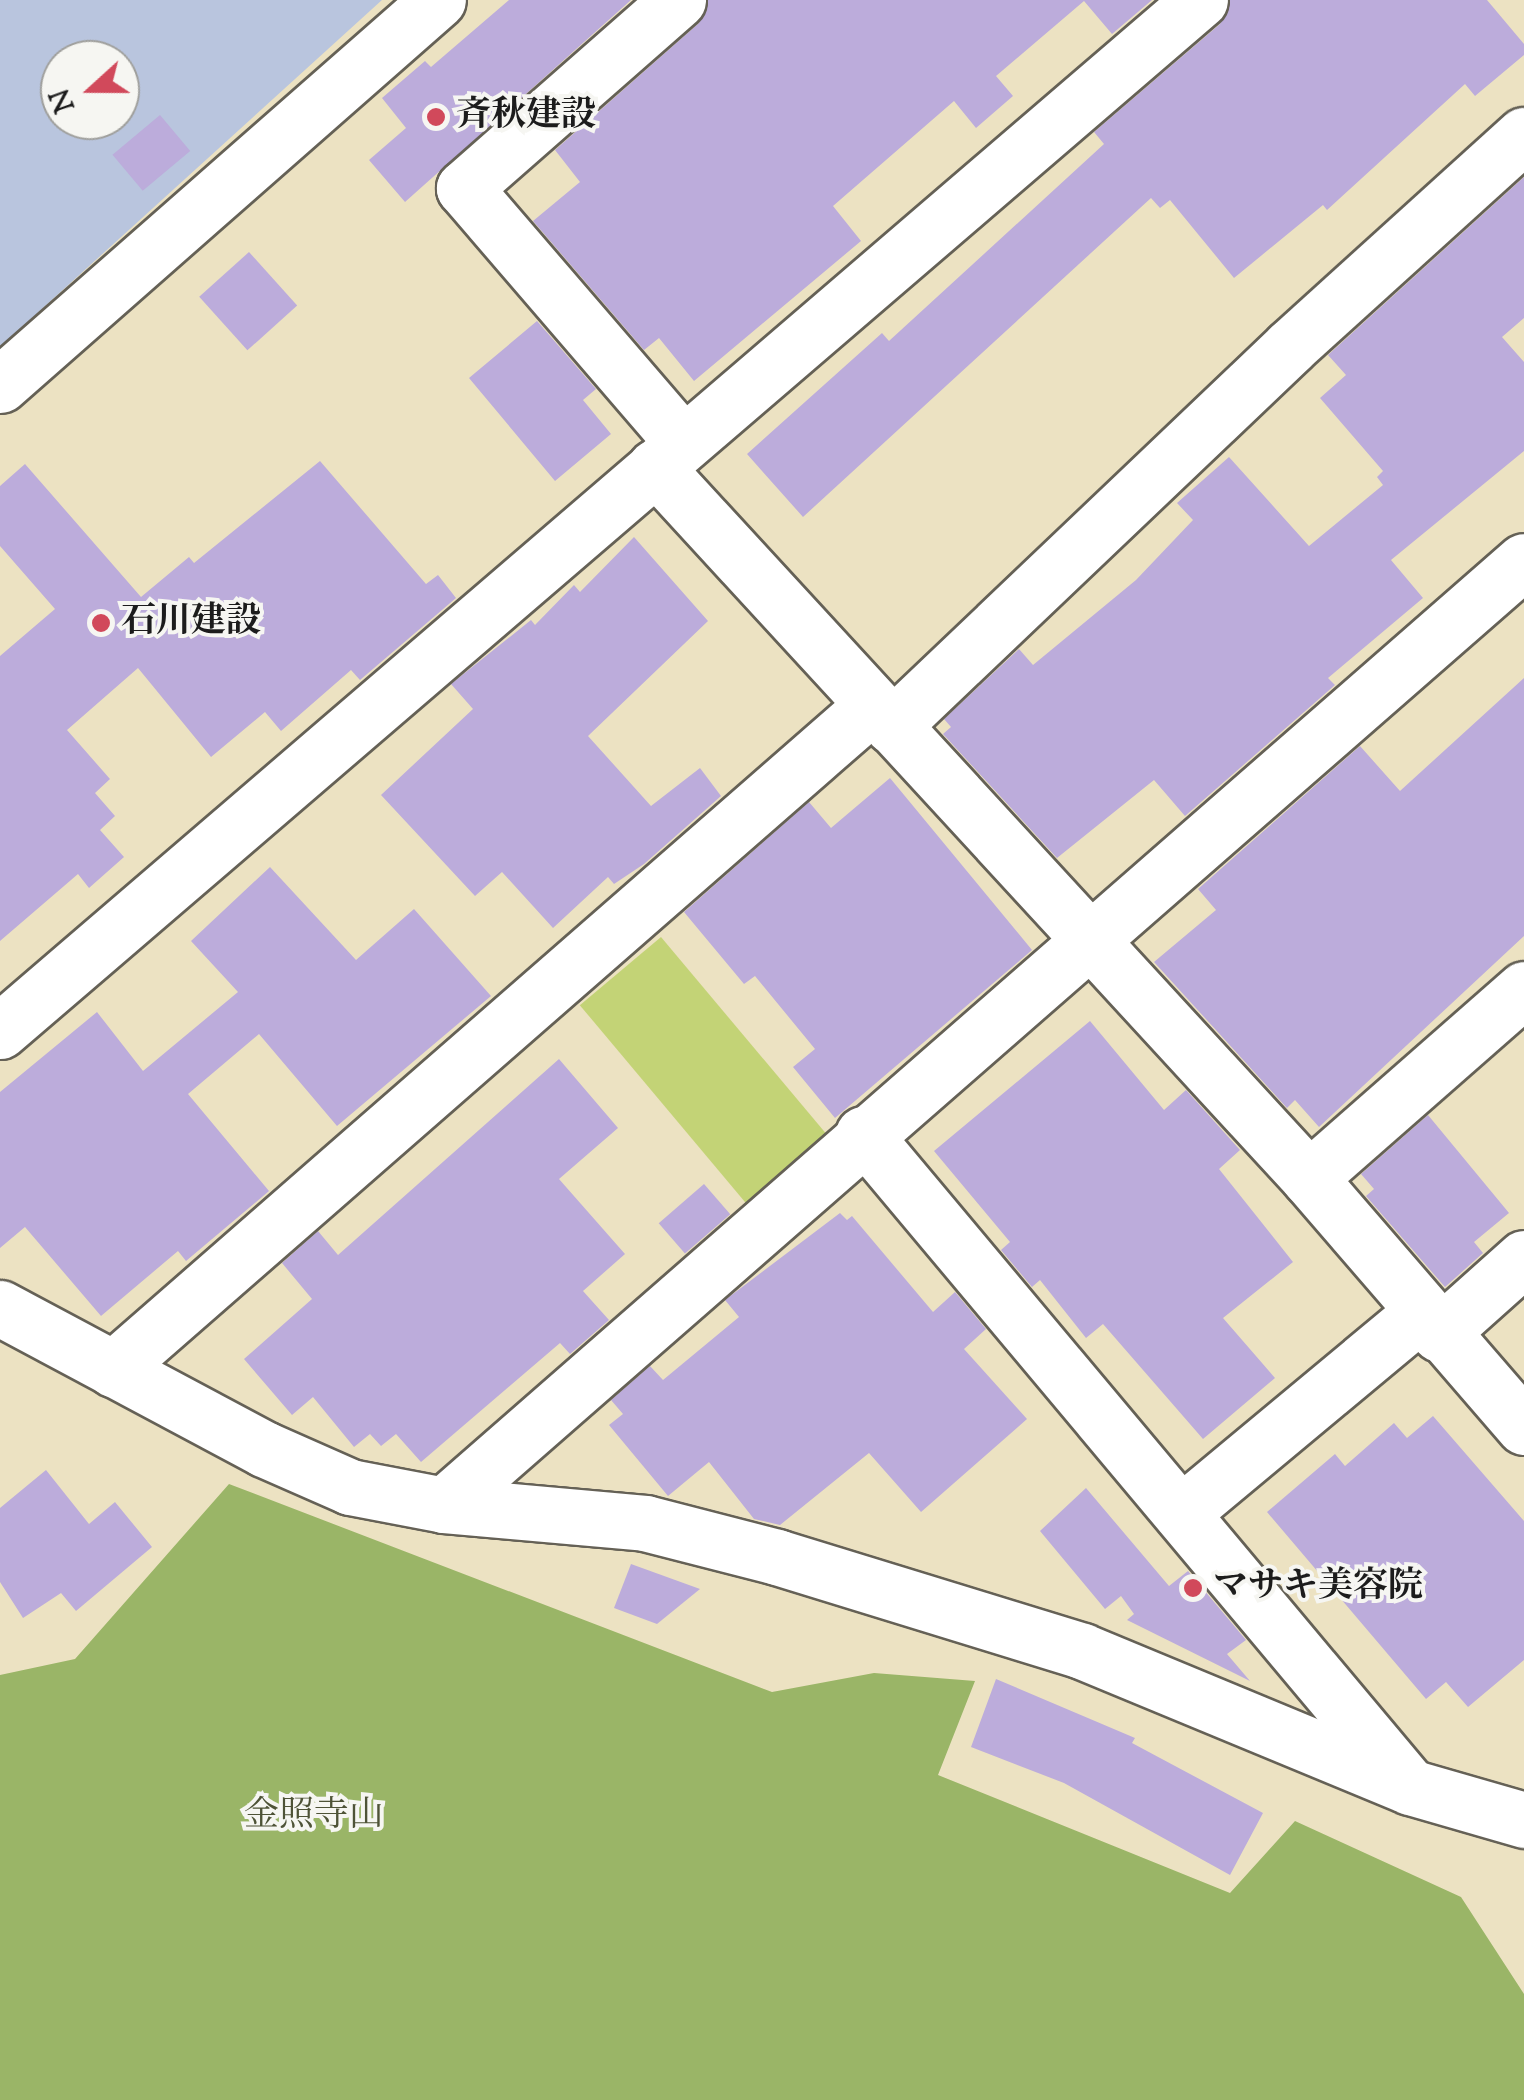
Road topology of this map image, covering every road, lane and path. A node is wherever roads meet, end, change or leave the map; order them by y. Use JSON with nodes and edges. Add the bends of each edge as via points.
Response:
{"nodes":[{"id":1,"x":438,"y":0,"type":"edge"},
{"id":2,"x":678,"y":0,"type":"edge"},
{"id":3,"x":1200,"y":0,"type":"edge"},
{"id":4,"x":1524,"y":136,"type":"edge"},
{"id":5,"x":0,"y":385,"type":"edge"},
{"id":6,"x":669,"y":455,"type":"junction"},
{"id":7,"x":1524,"y":561,"type":"edge"},
{"id":8,"x":882,"y":716,"type":"junction"},
{"id":9,"x":1088,"y":942,"type":"junction"},
{"id":10,"x":1524,"y":989,"type":"edge"},
{"id":11,"x":0,"y":1031,"type":"edge"},
{"id":12,"x":864,"y":1134,"type":"junction"},
{"id":13,"x":1309,"y":1178,"type":"junction"},
{"id":14,"x":1524,"y":1258,"type":"edge"},
{"id":15,"x":0,"y":1308,"type":"edge"},
{"id":16,"x":1430,"y":1324,"type":"junction"},
{"id":17,"x":113,"y":1369,"type":"junction"},
{"id":18,"x":1524,"y":1427,"type":"edge"},
{"id":19,"x":444,"y":1505,"type":"junction"},
{"id":20,"x":1181,"y":1513,"type":"junction"},
{"id":21,"x":1410,"y":1787,"type":"junction"},
{"id":22,"x":1524,"y":1820,"type":"edge"}],
"edges":[{"from":1,"to":5,"type":"street"},
{"from":2,"to":6,"type":"street","via":[[464,188]]},
{"from":3,"to":6,"type":"street"},
{"from":4,"to":8,"type":"street"},
{"from":6,"to":8,"type":"street"},
{"from":6,"to":11,"type":"street"},
{"from":7,"to":9,"type":"street"},
{"from":8,"to":9,"type":"street"},
{"from":8,"to":17,"type":"street"},
{"from":9,"to":12,"type":"street"},
{"from":9,"to":13,"type":"street"},
{"from":10,"to":13,"type":"street"},
{"from":12,"to":19,"type":"street"},
{"from":12,"to":20,"type":"street"},
{"from":13,"to":16,"type":"street"},
{"from":14,"to":16,"type":"street"},
{"from":15,"to":17,"type":"street"},
{"from":16,"to":18,"type":"street"},
{"from":16,"to":20,"type":"street"},
{"from":17,"to":19,"type":"street","via":[[350,1487]]},
{"from":19,"to":21,"type":"street","via":[[645,1524],[777,1556],[1082,1651]]},
{"from":20,"to":21,"type":"street"},
{"from":21,"to":22,"type":"street"}]}
